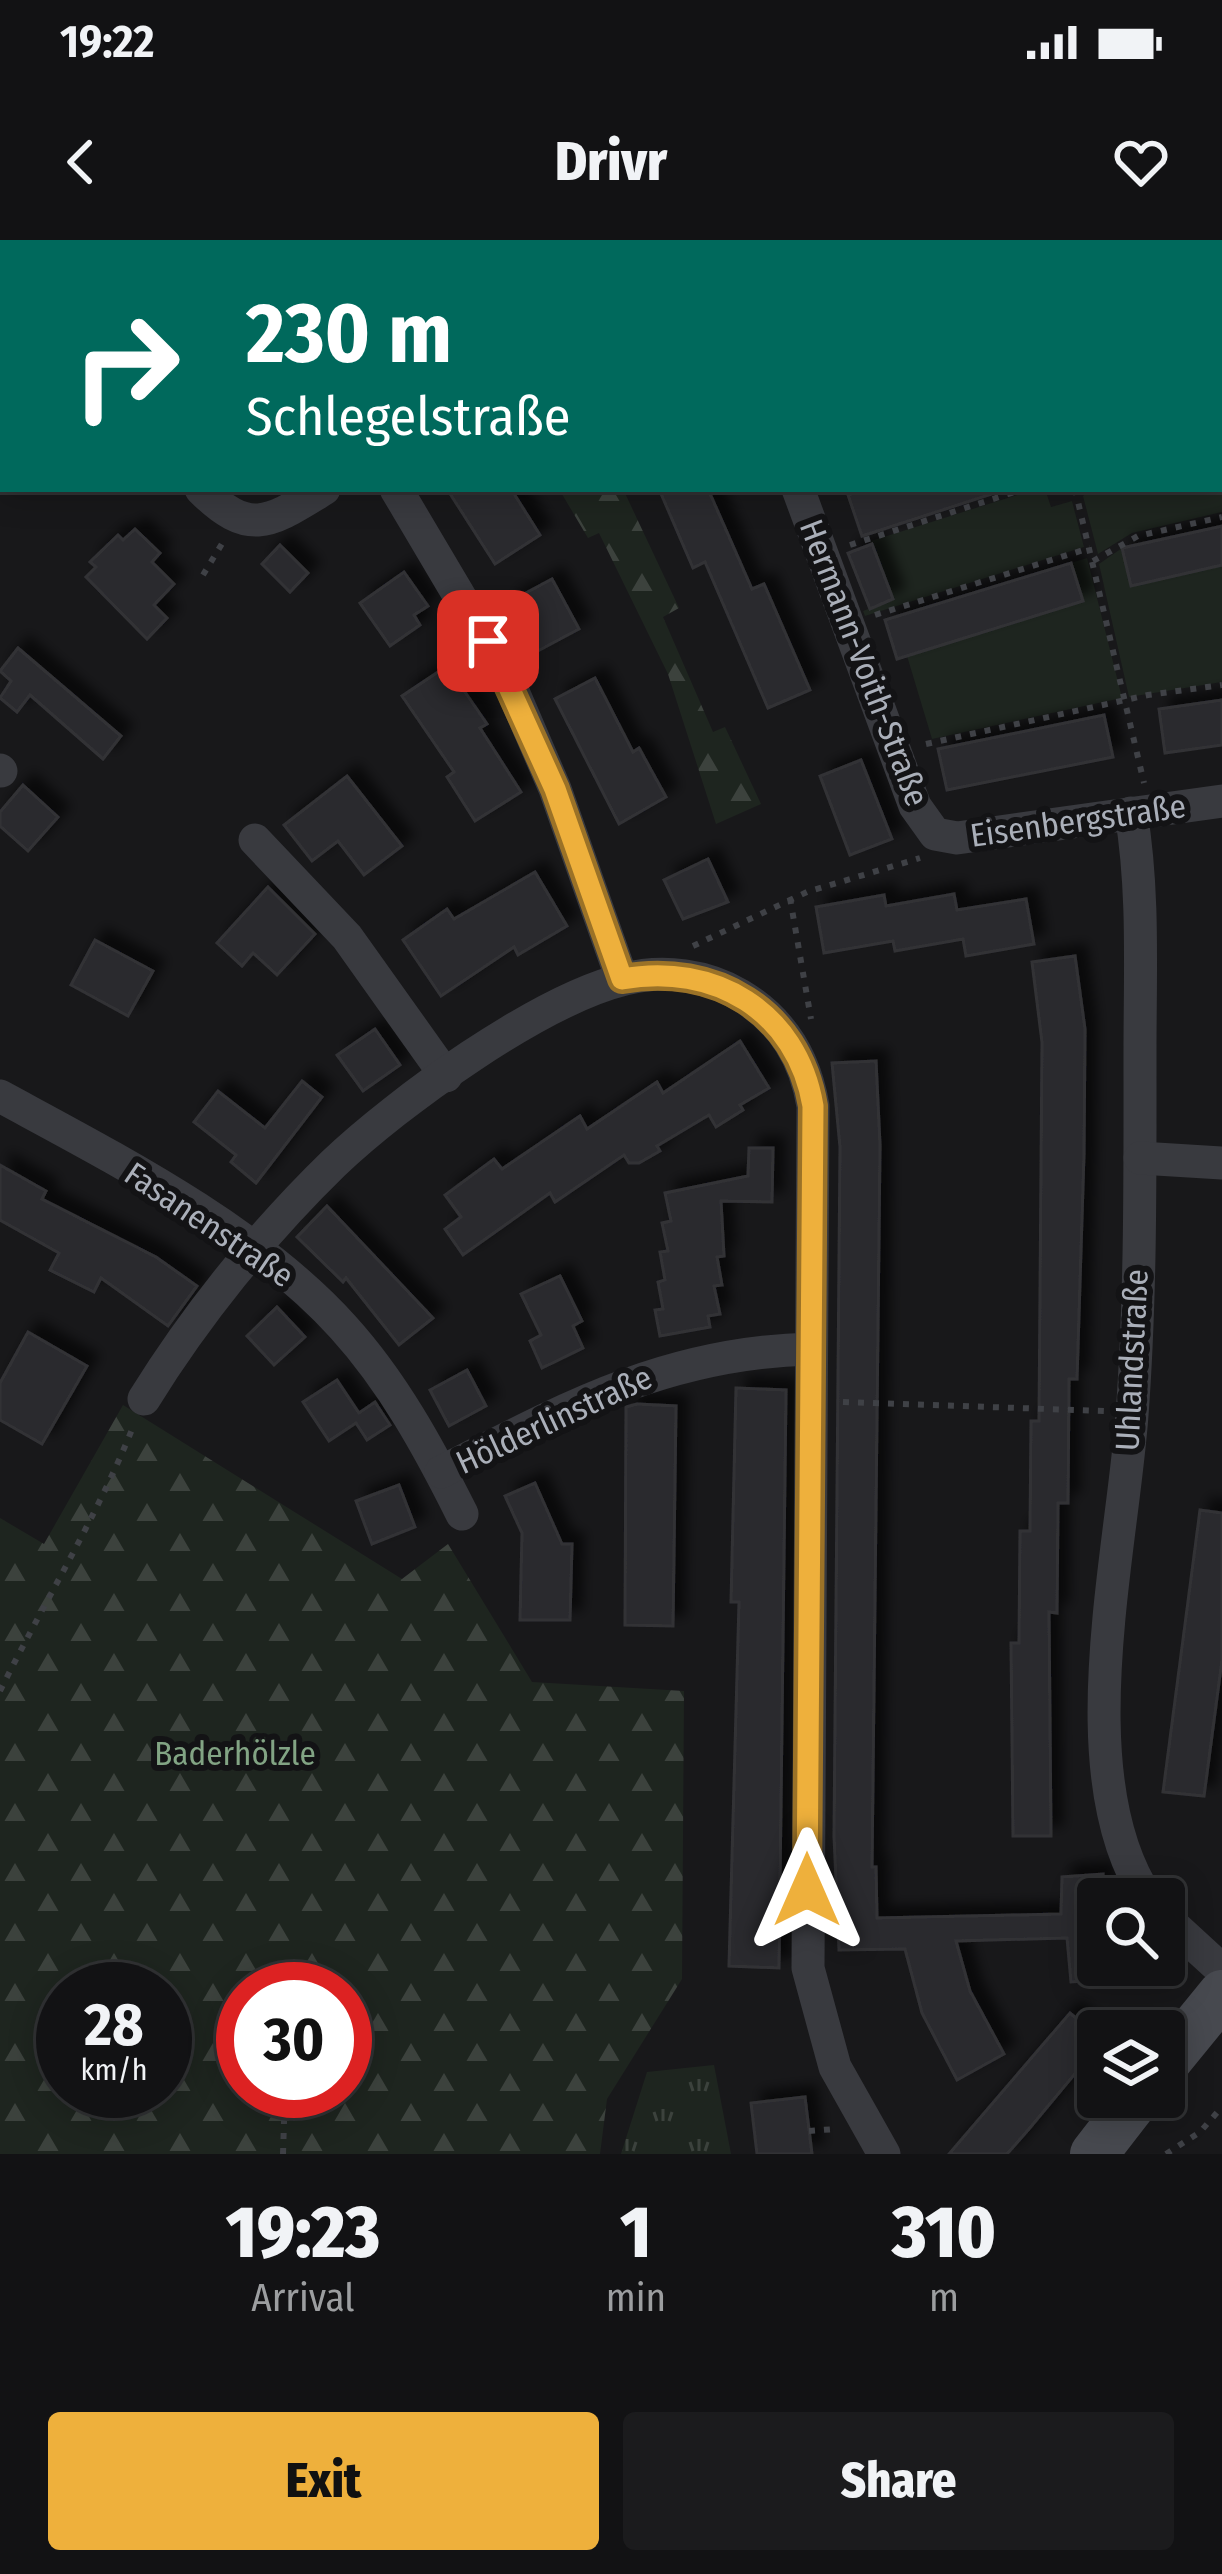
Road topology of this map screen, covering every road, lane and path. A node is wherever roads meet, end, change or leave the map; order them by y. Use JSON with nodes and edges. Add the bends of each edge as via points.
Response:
{"nodes":[{"id":1,"x":204,"y":492,"type":"edge"},
{"id":2,"x":318,"y":492,"type":"edge"},
{"id":3,"x":398,"y":492,"type":"edge"},
{"id":4,"x":799,"y":492,"type":"edge"},
{"id":5,"x":1015,"y":492,"type":"edge"},
{"id":6,"x":1076,"y":493,"type":"edge"},
{"id":7,"x":228,"y":514,"type":"junction"},
{"id":8,"x":1222,"y":517,"type":"edge"},
{"id":9,"x":1090,"y":548,"type":"junction"},
{"id":10,"x":824,"y":554,"type":"junction"},
{"id":11,"x":1093,"y":562,"type":"junction"},
{"id":12,"x":203,"y":575,"type":"dead end"},
{"id":13,"x":850,"y":624,"type":"junction"},
{"id":14,"x":1222,"y":685,"type":"edge"},
{"id":15,"x":1126,"y":701,"type":"junction"},
{"id":16,"x":895,"y":750,"type":"junction"},
{"id":17,"x":1222,"y":801,"type":"edge"},
{"id":18,"x":1140,"y":812,"type":"junction"},
{"id":19,"x":935,"y":833,"type":"junction"},
{"id":20,"x":255,"y":840,"type":"dead end"},
{"id":21,"x":790,"y":898,"type":"junction"},
{"id":22,"x":684,"y":976,"type":"junction"},
{"id":23,"x":622,"y":979,"type":"junction"},
{"id":24,"x":795,"y":1047,"type":"junction"},
{"id":25,"x":446,"y":1076,"type":"junction"},
{"id":26,"x":0,"y":1096,"type":"edge"},
{"id":27,"x":1140,"y":1158,"type":"junction"},
{"id":28,"x":1222,"y":1163,"type":"edge"},
{"id":29,"x":255,"y":1250,"type":"junction"},
{"id":30,"x":810,"y":1349,"type":"junction"},
{"id":31,"x":144,"y":1399,"type":"joint"},
{"id":32,"x":810,"y":1402,"type":"junction"},
{"id":33,"x":1088,"y":1410,"type":"dead end"},
{"id":34,"x":441,"y":1472,"type":"junction"},
{"id":35,"x":462,"y":1514,"type":"dead end"},
{"id":36,"x":0,"y":1691,"type":"edge"},
{"id":37,"x":1139,"y":1878,"type":"edge"},
{"id":38,"x":1185,"y":1936,"type":"edge"},
{"id":39,"x":1222,"y":1970,"type":"edge"},
{"id":40,"x":1222,"y":1994,"type":"edge"},
{"id":41,"x":1185,"y":2039,"type":"edge"},
{"id":42,"x":1222,"y":2107,"type":"edge"},
{"id":43,"x":284,"y":2118,"type":"edge"},
{"id":44,"x":1126,"y":2118,"type":"edge"},
{"id":45,"x":1110,"y":2148,"type":"edge"},
{"id":46,"x":283,"y":2154,"type":"edge"},
{"id":47,"x":884,"y":2154,"type":"edge"},
{"id":48,"x":1166,"y":2154,"type":"edge"}],
"edges":[{"from":1,"to":7,"type":"street"},
{"from":2,"to":7,"type":"street","via":[[262,521]]},
{"from":3,"to":23,"type":"street","via":[[505,674]]},
{"from":4,"to":10,"type":"street","name":"Hermann-Voith-Straße"},
{"from":5,"to":10,"type":"path"},
{"from":6,"to":9,"type":"path"},
{"from":7,"to":12,"type":"path","via":[[220,551]]},
{"from":8,"to":11,"type":"path","via":[[1138,536]]},
{"from":9,"to":11,"type":"path"},
{"from":9,"to":13,"type":"path"},
{"from":10,"to":13,"type":"street","name":"Hermann-Voith-Straße"},
{"from":11,"to":15,"type":"path"},
{"from":13,"to":16,"type":"street","name":"Hermann-Voith-Straße"},
{"from":14,"to":15,"type":"path"},
{"from":15,"to":16,"type":"path"},
{"from":15,"to":18,"type":"path"},
{"from":16,"to":19,"type":"street","name":"Hermann-Voith-Straße","via":[[915,806]]},
{"from":17,"to":18,"type":"street","name":"Eisenbergstraße"},
{"from":18,"to":19,"type":"street","name":"Eisenbergstraße","via":[[957,838]]},
{"from":18,"to":27,"type":"street","name":"Uhlandstraße"},
{"from":19,"to":21,"type":"path","via":[[911,864]]},
{"from":20,"to":25,"type":"street","via":[[347,937]]},
{"from":21,"to":22,"type":"path","via":[[694,944]]},
{"from":21,"to":24,"type":"path","via":[[811,1013],[809,1034]]},
{"from":22,"to":23,"type":"street"},
{"from":22,"to":24,"type":"street","via":[[749,1000]]},
{"from":23,"to":25,"type":"street"},
{"from":24,"to":30,"type":"street","via":[[813,1106]]},
{"from":25,"to":29,"type":"street","via":[[336,1161]]},
{"from":26,"to":29,"type":"street","name":"Fasanenstraße"},
{"from":27,"to":28,"type":"street"},
{"from":27,"to":37,"type":"street","name":"Uhlandstraße","via":[[1132,1412],[1107,1731],[1119,1832]]},
{"from":29,"to":31,"type":"street"},
{"from":29,"to":34,"type":"street","name":"Fasanenstraße","via":[[343,1327]]},
{"from":30,"to":32,"type":"street"},
{"from":30,"to":34,"type":"street","name":"Hölderlinstraße","via":[[656,1372]]},
{"from":31,"to":36,"type":"path","via":[[100,1510]]},
{"from":32,"to":33,"type":"path"},
{"from":32,"to":47,"type":"street","via":[[810,1991],[835,2067]]},
{"from":34,"to":35,"type":"street","name":"Fasanenstraße"},
{"from":38,"to":39,"type":"street"},
{"from":40,"to":41,"type":"main road"},
{"from":42,"to":48,"type":"path"},
{"from":43,"to":46,"type":"path"},
{"from":44,"to":45,"type":"main road"}]}
